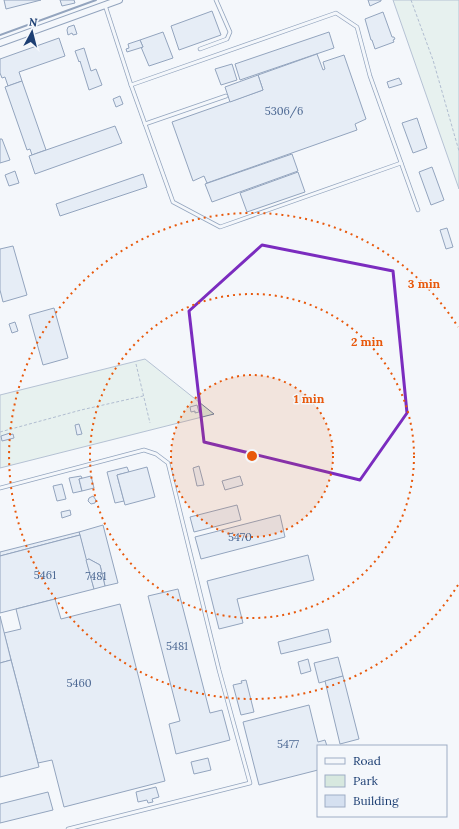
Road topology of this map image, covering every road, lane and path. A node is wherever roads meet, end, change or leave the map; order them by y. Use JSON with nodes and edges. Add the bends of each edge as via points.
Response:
{"nodes":[{"id":1,"x":119,"y":0,"type":"edge"},
{"id":2,"x":216,"y":0,"type":"edge"},
{"id":3,"x":412,"y":0,"type":"edge"},
{"id":4,"x":105,"y":5,"type":"junction"},
{"id":5,"x":0,"y":43,"type":"edge"},
{"id":6,"x":200,"y":49,"type":"dead end"},
{"id":7,"x":131,"y":84,"type":"junction"},
{"id":8,"x":226,"y":96,"type":"dead end"},
{"id":9,"x":145,"y":124,"type":"junction"},
{"id":10,"x":459,"y":151,"type":"edge"},
{"id":11,"x":401,"y":163,"type":"junction"},
{"id":12,"x":418,"y":210,"type":"dead end"},
{"id":13,"x":136,"y":364,"type":"dead end"},
{"id":14,"x":143,"y":396,"type":"junction"},
{"id":15,"x":150,"y":423,"type":"dead end"},
{"id":16,"x":0,"y":432,"type":"edge"},
{"id":17,"x":0,"y":488,"type":"edge"},
{"id":18,"x":68,"y":829,"type":"edge"}],
"edges":[{"from":1,"to":4,"type":"street"},
{"from":2,"to":6,"type":"lane","via":[[230,32],[227,39]]},
{"from":3,"to":10,"type":"path"},
{"from":4,"to":5,"type":"street"},
{"from":4,"to":7,"type":"lane"},
{"from":7,"to":9,"type":"lane"},
{"from":7,"to":11,"type":"lane","via":[[336,13],[357,27],[370,76]]},
{"from":8,"to":9,"type":"lane"},
{"from":9,"to":11,"type":"lane","via":[[173,202],[220,226]]},
{"from":11,"to":12,"type":"lane"},
{"from":13,"to":14,"type":"path"},
{"from":14,"to":15,"type":"path"},
{"from":14,"to":16,"type":"path"},
{"from":17,"to":18,"type":"lane","via":[[144,450],[156,454],[168,463],[250,783]]}]}
